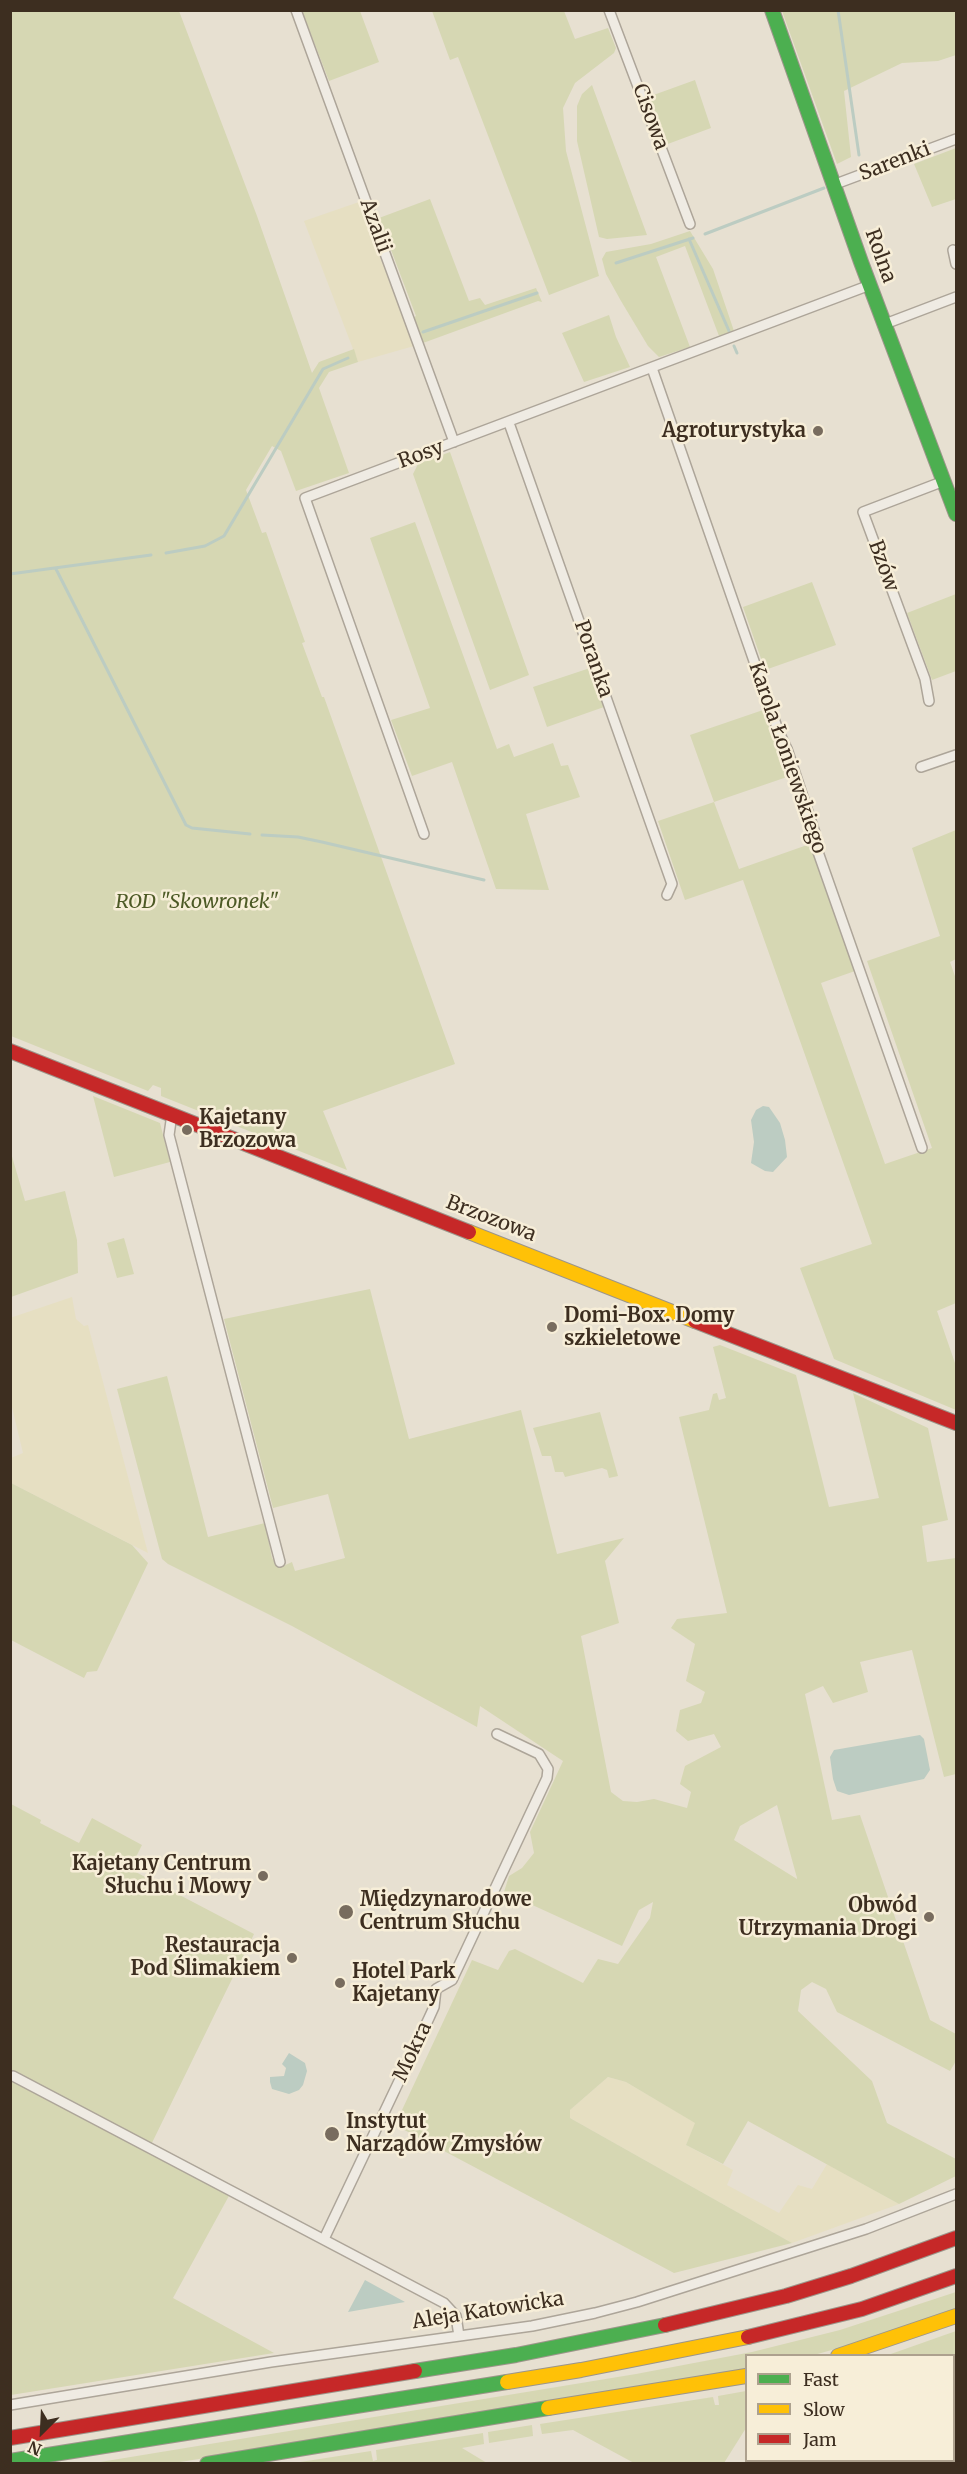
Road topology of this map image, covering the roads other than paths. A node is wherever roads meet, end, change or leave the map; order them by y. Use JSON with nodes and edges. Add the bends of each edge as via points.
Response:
{"nodes":[{"id":1,"x":296,"y":10,"type":"edge"},
{"id":2,"x":609,"y":10,"type":"edge"},
{"id":3,"x":772,"y":10,"type":"edge"},
{"id":4,"x":957,"y":139,"type":"edge"},
{"id":5,"x":833,"y":185,"type":"junction"},
{"id":6,"x":690,"y":224,"type":"dead end"},
{"id":7,"x":953,"y":250,"type":"dead end"},
{"id":8,"x":957,"y":264,"type":"edge"},
{"id":9,"x":870,"y":285,"type":"junction"},
{"id":10,"x":957,"y":297,"type":"edge"},
{"id":11,"x":885,"y":324,"type":"junction"},
{"id":12,"x":652,"y":368,"type":"junction"},
{"id":13,"x":509,"y":423,"type":"junction"},
{"id":14,"x":454,"y":442,"type":"junction"},
{"id":15,"x":944,"y":481,"type":"junction"},
{"id":16,"x":957,"y":514,"type":"edge"},
{"id":17,"x":929,"y":701,"type":"dead end"},
{"id":18,"x":957,"y":755,"type":"edge"},
{"id":19,"x":921,"y":767,"type":"dead end"},
{"id":20,"x":424,"y":834,"type":"dead end"},
{"id":21,"x":667,"y":895,"type":"dead end"},
{"id":22,"x":10,"y":1051,"type":"edge"},
{"id":23,"x":172,"y":1114,"type":"junction"},
{"id":24,"x":922,"y":1148,"type":"dead end"},
{"id":25,"x":957,"y":1423,"type":"edge"},
{"id":26,"x":280,"y":1562,"type":"dead end"},
{"id":27,"x":497,"y":1734,"type":"dead end"},
{"id":28,"x":13,"y":2076,"type":"dead end"},
{"id":29,"x":957,"y":2194,"type":"edge"},
{"id":30,"x":957,"y":2238,"type":"edge"},
{"id":31,"x":324,"y":2239,"type":"junction"},
{"id":32,"x":957,"y":2276,"type":"edge"},
{"id":33,"x":957,"y":2316,"type":"edge"},
{"id":34,"x":459,"y":2336,"type":"junction"},
{"id":35,"x":841,"y":2354,"type":"edge"},
{"id":36,"x":745,"y":2376,"type":"edge"},
{"id":37,"x":10,"y":2405,"type":"edge"},
{"id":38,"x":10,"y":2438,"type":"edge"},
{"id":39,"x":10,"y":2462,"type":"edge"},
{"id":40,"x":207,"y":2463,"type":"edge"}],
"edges":[{"from":1,"to":14,"type":"street","name":"Azalii"},
{"from":2,"to":6,"type":"street","name":"Cisowa"},
{"from":3,"to":5,"type":"main road","name":"Rolna"},
{"from":4,"to":5,"type":"street","name":"Sarenki"},
{"from":5,"to":9,"type":"main road","name":"Rolna"},
{"from":7,"to":8,"type":"street"},
{"from":9,"to":11,"type":"main road","name":"Rolna"},
{"from":9,"to":12,"type":"street","name":"Rosy"},
{"from":10,"to":11,"type":"street"},
{"from":11,"to":15,"type":"main road","name":"Rolna"},
{"from":12,"to":13,"type":"street","name":"Rosy"},
{"from":12,"to":24,"type":"street","name":"Karola Łoniewskiego"},
{"from":13,"to":14,"type":"street","name":"Rosy"},
{"from":13,"to":21,"type":"street","name":"Poranka","via":[[672,884]]},
{"from":14,"to":20,"type":"street","name":"Rosy","via":[[305,498]]},
{"from":15,"to":16,"type":"main road","name":"Rolna"},
{"from":15,"to":17,"type":"street","name":"Bzów","via":[[863,512],[925,679]]},
{"from":18,"to":19,"type":"street"},
{"from":22,"to":23,"type":"main road","name":"Brzozowa"},
{"from":23,"to":25,"type":"main road","name":"Brzozowa"},
{"from":23,"to":26,"type":"street","via":[[168,1132]]},
{"from":27,"to":31,"type":"street","name":"Mokra","via":[[539,1754],[548,1769],[547,1778],[453,1979],[436,1989],[434,2007]]},
{"from":28,"to":31,"type":"street"},
{"from":29,"to":34,"type":"street","name":"Aleja Katowicka","via":[[866,2229],[637,2302],[542,2324]]},
{"from":30,"to":38,"type":"main road","via":[[786,2296],[628,2334]]},
{"from":31,"to":34,"type":"street","via":[[450,2307],[456,2316]]},
{"from":32,"to":39,"type":"main road","via":[[862,2309],[720,2344]]},
{"from":33,"to":35,"type":"main road"},
{"from":34,"to":37,"type":"street","name":"Aleja Katowicka"},
{"from":36,"to":40,"type":"main road"}]}
